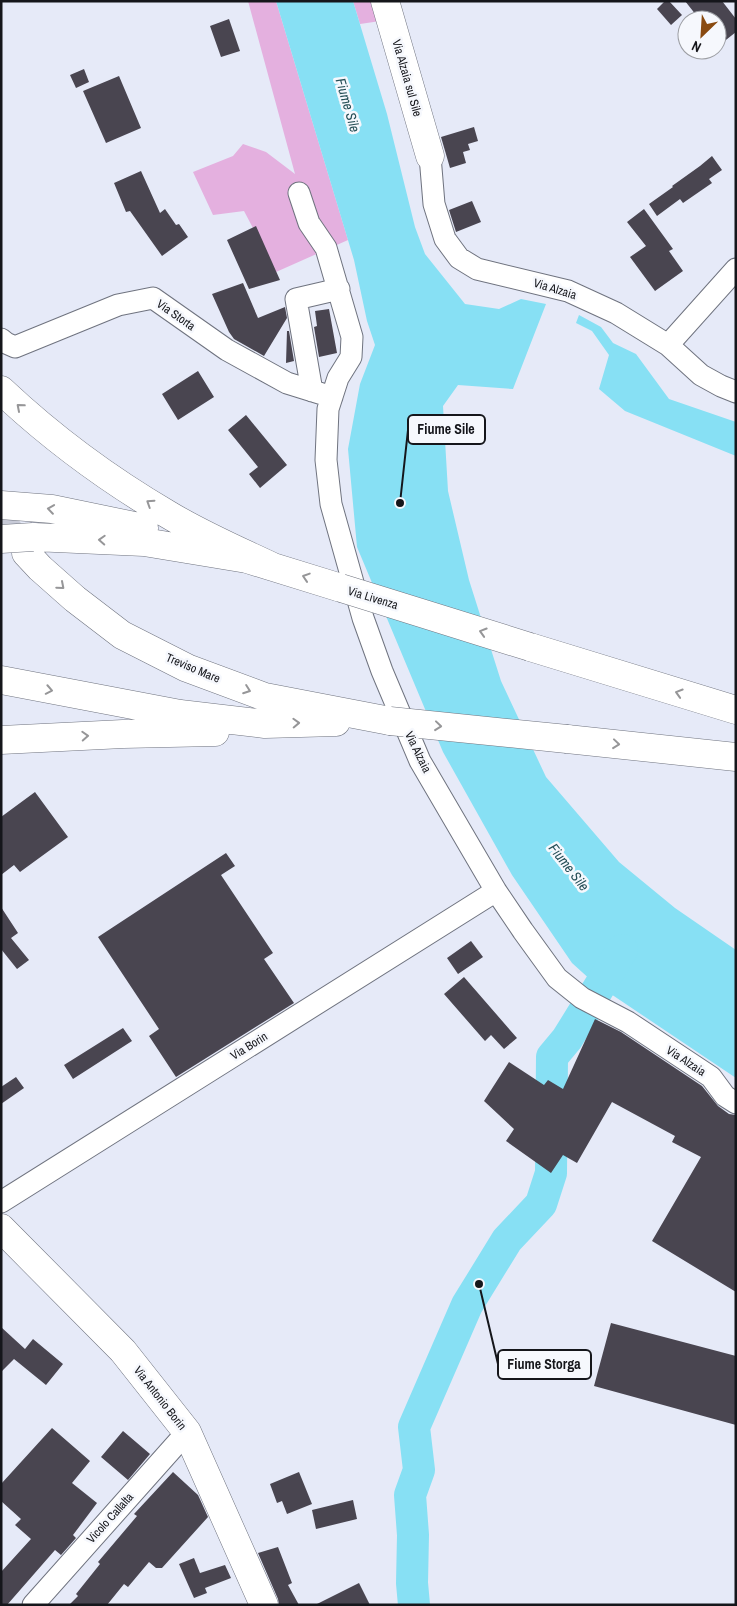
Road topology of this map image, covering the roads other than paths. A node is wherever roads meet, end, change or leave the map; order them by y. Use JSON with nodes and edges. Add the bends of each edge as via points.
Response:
{"nodes":[{"id":1,"x":385,"y":1,"type":"edge"},
{"id":2,"x":430,"y":156,"type":"joint"},
{"id":3,"x":298,"y":193,"type":"dead end"},
{"id":4,"x":736,"y":270,"type":"edge"},
{"id":5,"x":339,"y":289,"type":"junction"},
{"id":6,"x":4,"y":341,"type":"edge"},
{"id":7,"x":668,"y":345,"type":"junction"},
{"id":8,"x":1,"y":390,"type":"edge"},
{"id":9,"x":312,"y":391,"type":"junction"},
{"id":10,"x":736,"y":392,"type":"edge"},
{"id":11,"x":332,"y":397,"type":"junction"},
{"id":12,"x":2,"y":505,"type":"edge"},
{"id":13,"x":1,"y":539,"type":"tunnel mouth"},
{"id":14,"x":29,"y":545,"type":"junction"},
{"id":15,"x":236,"y":550,"type":"junction"},
{"id":16,"x":271,"y":566,"type":"junction"},
{"id":17,"x":1,"y":680,"type":"edge"},
{"id":18,"x":731,"y":709,"type":"edge"},
{"id":19,"x":390,"y":721,"type":"junction"},
{"id":20,"x":265,"y":724,"type":"junction"},
{"id":21,"x":1,"y":740,"type":"edge"},
{"id":22,"x":728,"y":756,"type":"edge"},
{"id":23,"x":496,"y":891,"type":"junction"},
{"id":24,"x":736,"y":1103,"type":"edge"},
{"id":25,"x":1,"y":1202,"type":"edge"},
{"id":26,"x":4,"y":1236,"type":"edge"},
{"id":27,"x":187,"y":1432,"type":"junction"},
{"id":28,"x":33,"y":1605,"type":"edge"},
{"id":29,"x":264,"y":1605,"type":"edge"}],
"edges":[{"from":1,"to":2,"type":"main road","name":"Via Alzaia sul Sile"},
{"from":2,"to":7,"type":"street","name":"Via Alzaia","via":[[434,204],[445,239],[459,258],[477,269],[568,291],[616,313]]},
{"from":3,"to":5,"type":"street","name":"Via Alzaia","via":[[309,223],[326,248]]},
{"from":4,"to":7,"type":"street"},
{"from":5,"to":9,"type":"street","via":[[296,299]]},
{"from":5,"to":11,"type":"street","name":"Via Alzaia","via":[[352,337],[351,358],[338,378]]},
{"from":6,"to":9,"type":"street","name":"Via Storta","via":[[15,347],[118,305],[153,298],[227,350],[288,383]]},
{"from":7,"to":10,"type":"street","name":"Via Alzaia","via":[[701,375]]},
{"from":15,"to":8,"type":"main road","one_way":true,"via":[[169,516],[84,460]]},
{"from":9,"to":11,"type":"street","name":"Via Storta"},
{"from":11,"to":23,"type":"street","name":"Via Alzaia","via":[[328,409],[326,460],[331,504],[363,618],[420,760]]},
{"from":15,"to":12,"type":"main road","one_way":true,"via":[[52,509]]},
{"from":13,"to":14,"type":"main road","name":"Via Livenza","bridge":true},
{"from":16,"to":14,"type":"main road","name":"Via Livenza","one_way":true,"via":[[144,542]]},
{"from":14,"to":19,"type":"main road","name":"Treviso Mare","one_way":true,"via":[[40,568],[75,599],[122,635],[187,668],[265,697]]},
{"from":15,"to":16,"type":"main road"},
{"from":18,"to":16,"type":"main road","name":"Via Livenza","one_way":true,"bridge":true},
{"from":17,"to":20,"type":"main road","one_way":true,"via":[[180,714]]},
{"from":20,"to":19,"type":"main road","one_way":true},
{"from":19,"to":22,"type":"main road","one_way":true,"bridge":true},
{"from":21,"to":20,"type":"main road","one_way":true,"via":[[248,732]]},
{"from":23,"to":24,"type":"street","name":"Via Alzaia","via":[[557,978],[590,1003],[628,1022],[711,1077],[725,1096]]},
{"from":23,"to":25,"type":"street","name":"Via Borin"},
{"from":26,"to":27,"type":"main road","name":"Via Antonio Borin","via":[[123,1350]]},
{"from":27,"to":28,"type":"street","name":"Vicolo Callalta"},
{"from":27,"to":29,"type":"main road","name":"Via Antonio Borin"}]}
